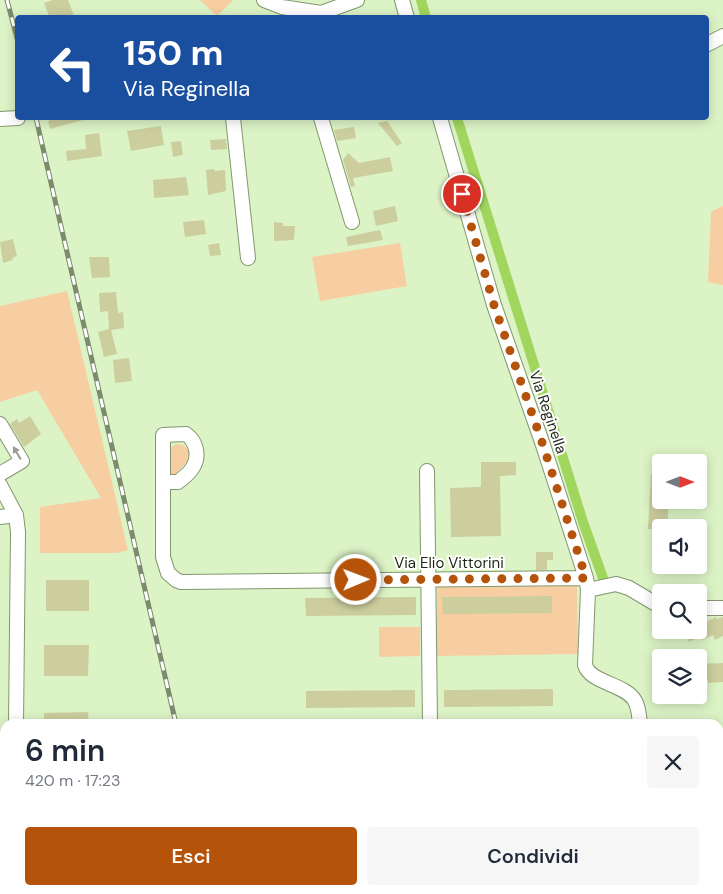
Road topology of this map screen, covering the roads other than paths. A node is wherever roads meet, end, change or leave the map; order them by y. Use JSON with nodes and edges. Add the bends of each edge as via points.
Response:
{"nodes":[{"id":1,"x":264,"y":0,"type":"edge"},
{"id":2,"x":356,"y":0,"type":"edge"},
{"id":3,"x":402,"y":0,"type":"edge"},
{"id":4,"x":283,"y":14,"type":"edge"},
{"id":5,"x":406,"y":15,"type":"edge"},
{"id":6,"x":723,"y":36,"type":"edge"},
{"id":7,"x":709,"y":43,"type":"edge"},
{"id":8,"x":15,"y":118,"type":"edge"},
{"id":9,"x":0,"y":119,"type":"edge"},
{"id":10,"x":233,"y":120,"type":"edge"},
{"id":11,"x":322,"y":120,"type":"edge"},
{"id":12,"x":441,"y":120,"type":"edge"},
{"id":13,"x":352,"y":222,"type":"dead end"},
{"id":14,"x":248,"y":258,"type":"dead end"},
{"id":15,"x":0,"y":424,"type":"edge"},
{"id":16,"x":427,"y":471,"type":"dead end"},
{"id":17,"x":0,"y":474,"type":"edge"},
{"id":18,"x":163,"y":482,"type":"dead end"},
{"id":19,"x":0,"y":485,"type":"edge"},
{"id":20,"x":16,"y":515,"type":"junction"},
{"id":21,"x":0,"y":517,"type":"edge"},
{"id":22,"x":429,"y":579,"type":"junction"},
{"id":23,"x":590,"y":586,"type":"junction"},
{"id":24,"x":652,"y":602,"type":"edge"},
{"id":25,"x":707,"y":608,"type":"edge"},
{"id":26,"x":723,"y":608,"type":"edge"},
{"id":27,"x":16,"y":719,"type":"edge"},
{"id":28,"x":430,"y":719,"type":"edge"},
{"id":29,"x":640,"y":719,"type":"edge"}],
"edges":[{"from":1,"to":4,"type":"street"},
{"from":2,"to":4,"type":"street","via":[[321,12]]},
{"from":3,"to":5,"type":"street"},
{"from":6,"to":7,"type":"street"},
{"from":8,"to":9,"type":"street"},
{"from":10,"to":14,"type":"street"},
{"from":11,"to":13,"type":"street"},
{"from":12,"to":23,"type":"street","name":"Via Reginella","via":[[494,305]]},
{"from":17,"to":15,"type":"street","one_way":true,"via":[[22,461]]},
{"from":16,"to":22,"type":"street"},
{"from":18,"to":22,"type":"street","name":"Via Elio Vittorini","via":[[163,557],[166,568],[176,580]]},
{"from":19,"to":20,"type":"street"},
{"from":20,"to":21,"type":"street"},
{"from":20,"to":27,"type":"street"},
{"from":22,"to":23,"type":"street","name":"Via Elio Vittorini"},
{"from":22,"to":28,"type":"street"},
{"from":23,"to":24,"type":"street","name":"Via Elio Vittorini","via":[[616,584]]},
{"from":23,"to":29,"type":"street","name":"Via Reginella","via":[[586,669],[628,692],[635,700]]},
{"from":25,"to":26,"type":"street"}]}
